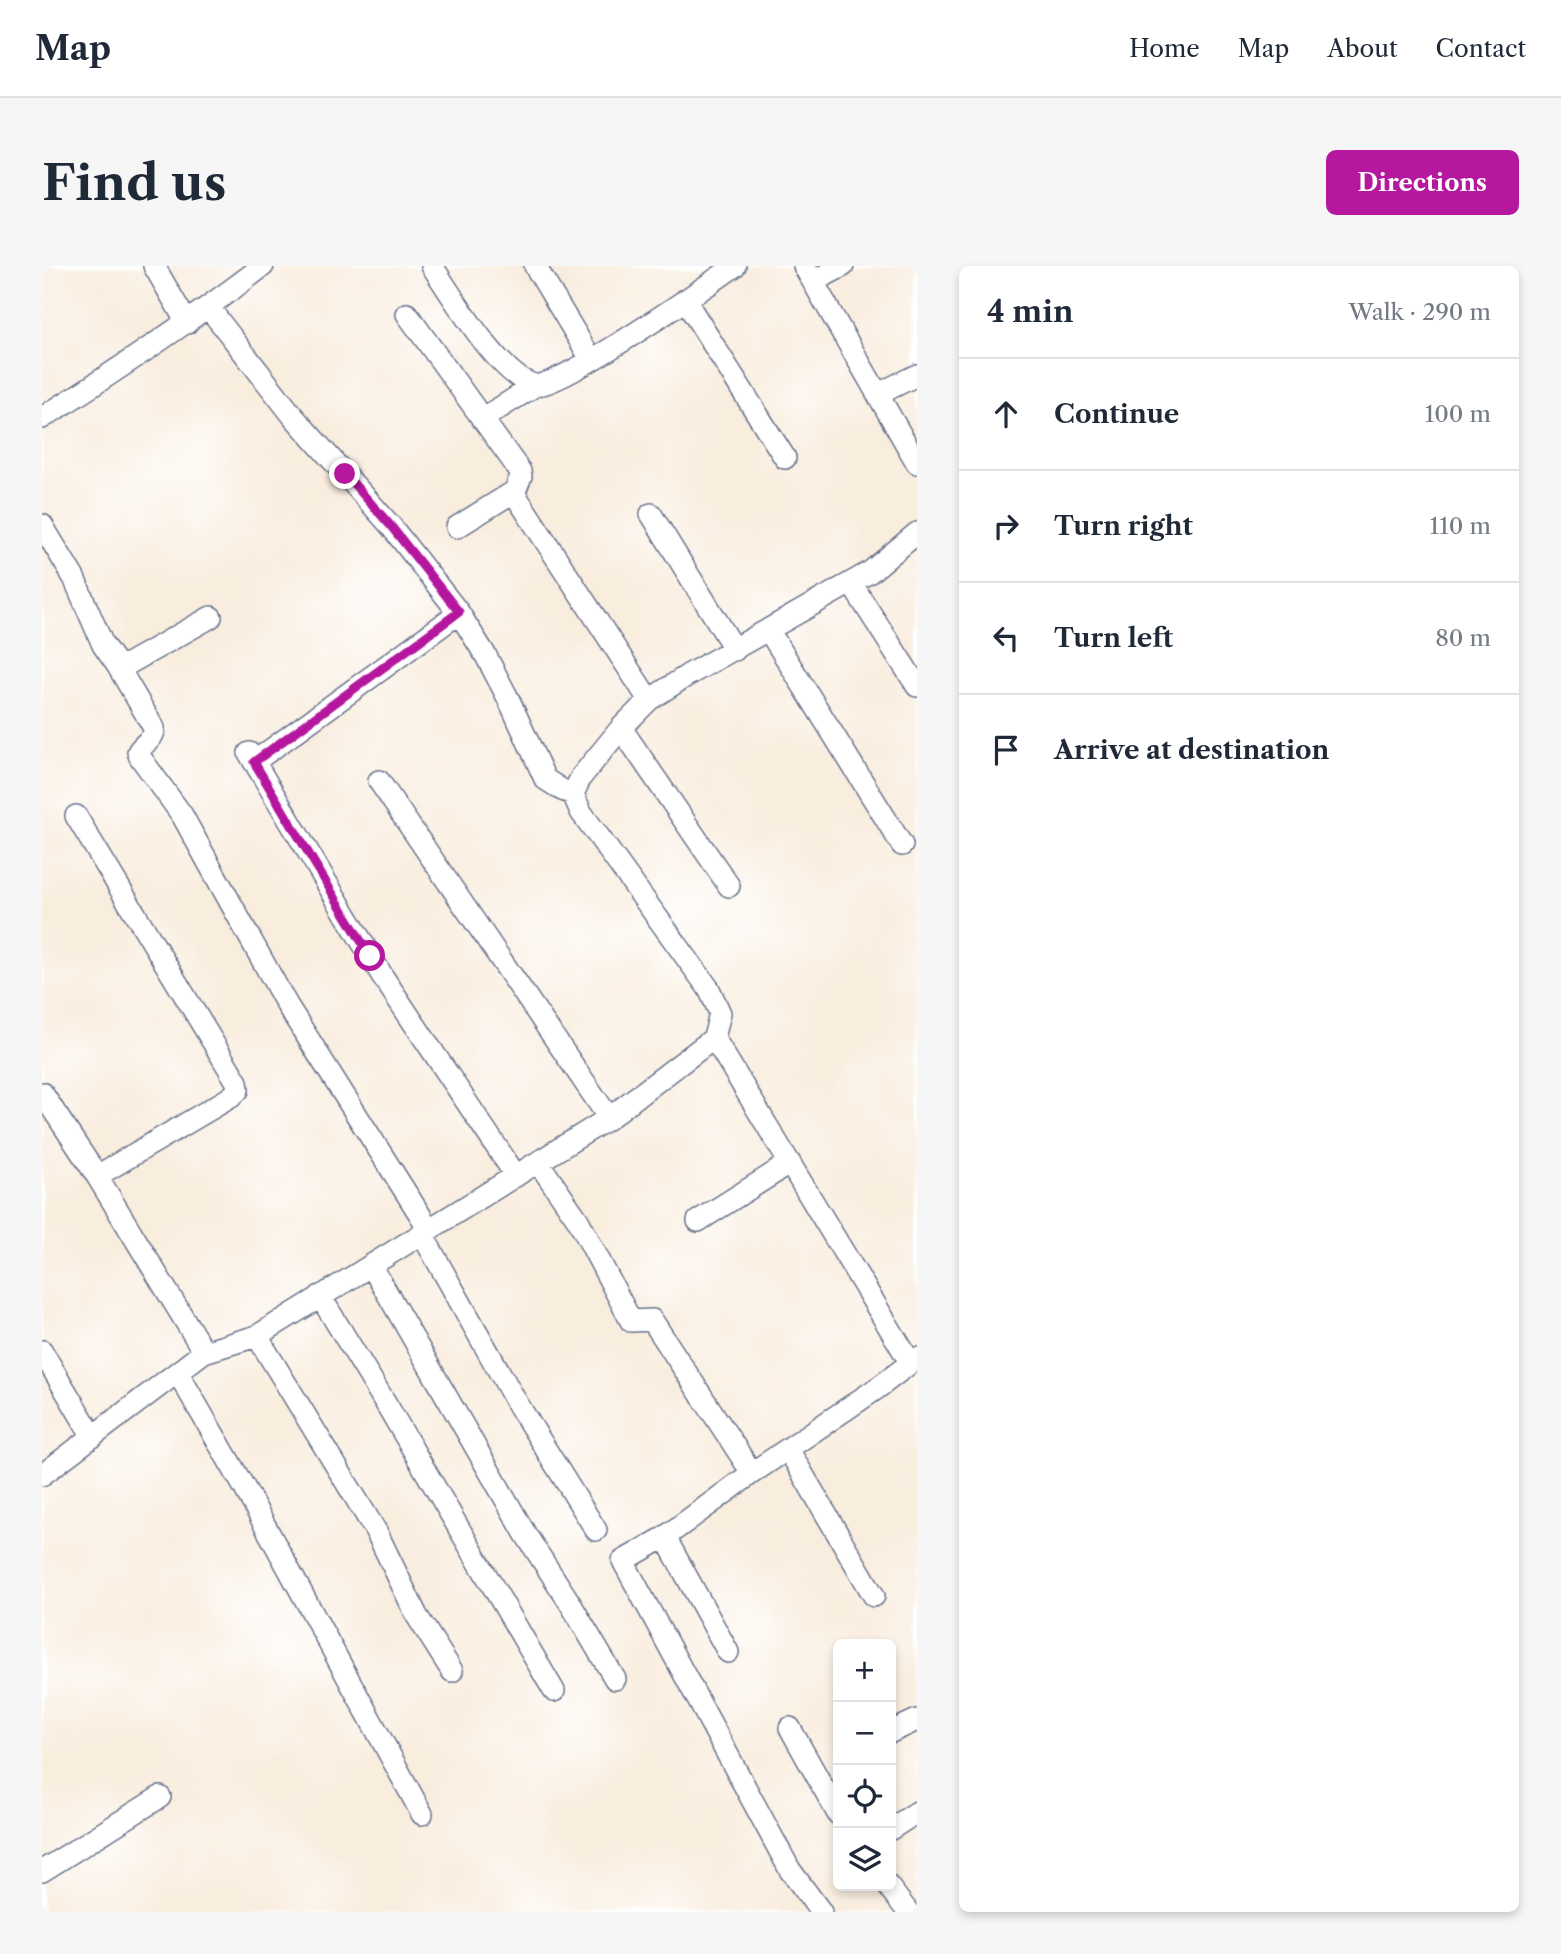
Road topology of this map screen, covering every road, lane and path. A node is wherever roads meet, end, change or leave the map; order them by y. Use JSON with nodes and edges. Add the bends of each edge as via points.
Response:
{"nodes":[{"id":1,"x":154,"y":266,"type":"edge"},
{"id":2,"x":263,"y":266,"type":"edge"},
{"id":3,"x":432,"y":266,"type":"edge"},
{"id":4,"x":536,"y":266,"type":"edge"},
{"id":5,"x":735,"y":266,"type":"edge"},
{"id":6,"x":843,"y":266,"type":"edge"},
{"id":7,"x":809,"y":273,"type":"edge"},
{"id":8,"x":685,"y":300,"type":"junction"},
{"id":9,"x":209,"y":308,"type":"junction"},
{"id":10,"x":407,"y":314,"type":"dead end"},
{"id":11,"x":187,"y":323,"type":"junction"},
{"id":12,"x":591,"y":359,"type":"junction"},
{"id":13,"x":917,"y":375,"type":"edge"},
{"id":14,"x":536,"y":386,"type":"junction"},
{"id":15,"x":878,"y":394,"type":"junction"},
{"id":16,"x":42,"y":418,"type":"edge"},
{"id":17,"x":482,"y":419,"type":"junction"},
{"id":18,"x":785,"y":458,"type":"dead end"},
{"id":19,"x":917,"y":463,"type":"edge"},
{"id":20,"x":515,"y":491,"type":"junction"},
{"id":21,"x":651,"y":514,"type":"dead end"},
{"id":22,"x":42,"y":524,"type":"edge"},
{"id":23,"x":457,"y":527,"type":"dead end"},
{"id":24,"x":916,"y":537,"type":"edge"},
{"id":25,"x":851,"y":583,"type":"junction"},
{"id":26,"x":459,"y":612,"type":"junction"},
{"id":27,"x":211,"y":617,"type":"dead end"},
{"id":28,"x":769,"y":631,"type":"junction"},
{"id":29,"x":735,"y":650,"type":"junction"},
{"id":30,"x":117,"y":665,"type":"junction"},
{"id":31,"x":917,"y":686,"type":"edge"},
{"id":32,"x":649,"y":700,"type":"junction"},
{"id":33,"x":621,"y":728,"type":"junction"},
{"id":34,"x":379,"y":780,"type":"dead end"},
{"id":35,"x":573,"y":794,"type":"junction"},
{"id":36,"x":76,"y":816,"type":"dead end"},
{"id":37,"x":902,"y":845,"type":"dead end"},
{"id":38,"x":729,"y":886,"type":"dead end"},
{"id":39,"x":715,"y":1038,"type":"junction"},
{"id":40,"x":42,"y":1093,"type":"edge"},
{"id":41,"x":609,"y":1118,"type":"junction"},
{"id":42,"x":538,"y":1162,"type":"junction"},
{"id":43,"x":790,"y":1163,"type":"junction"},
{"id":44,"x":516,"y":1175,"type":"junction"},
{"id":45,"x":97,"y":1176,"type":"junction"},
{"id":46,"x":698,"y":1221,"type":"dead end"},
{"id":47,"x":426,"y":1232,"type":"junction"},
{"id":48,"x":371,"y":1265,"type":"junction"},
{"id":49,"x":320,"y":1296,"type":"junction"},
{"id":50,"x":257,"y":1336,"type":"junction"},
{"id":51,"x":42,"y":1351,"type":"edge"},
{"id":52,"x":204,"y":1352,"type":"junction"},
{"id":53,"x":914,"y":1360,"type":"edge"},
{"id":54,"x":178,"y":1373,"type":"junction"},
{"id":55,"x":93,"y":1437,"type":"junction"},
{"id":56,"x":788,"y":1449,"type":"junction"},
{"id":57,"x":44,"y":1469,"type":"edge"},
{"id":58,"x":752,"y":1473,"type":"junction"},
{"id":59,"x":596,"y":1530,"type":"dead end"},
{"id":60,"x":665,"y":1537,"type":"junction"},
{"id":61,"x":874,"y":1595,"type":"dead end"},
{"id":62,"x":728,"y":1652,"type":"dead end"},
{"id":63,"x":452,"y":1671,"type":"dead end"},
{"id":64,"x":615,"y":1679,"type":"dead end"},
{"id":65,"x":554,"y":1691,"type":"dead end"},
{"id":66,"x":917,"y":1720,"type":"edge"},
{"id":67,"x":790,"y":1728,"type":"dead end"},
{"id":68,"x":896,"y":1730,"type":"edge"},
{"id":69,"x":160,"y":1797,"type":"dead end"},
{"id":70,"x":833,"y":1805,"type":"edge"},
{"id":71,"x":917,"y":1812,"type":"edge"},
{"id":72,"x":422,"y":1814,"type":"dead end"},
{"id":73,"x":893,"y":1828,"type":"edge"},
{"id":74,"x":42,"y":1871,"type":"edge"},
{"id":75,"x":892,"y":1891,"type":"edge"},
{"id":76,"x":821,"y":1912,"type":"edge"},
{"id":77,"x":908,"y":1912,"type":"edge"}],
"edges":[{"from":1,"to":11,"type":"street"},
{"from":2,"to":9,"type":"street"},
{"from":3,"to":14,"type":"street","via":[[488,347],[513,373]]},
{"from":4,"to":12,"type":"street"},
{"from":5,"to":8,"type":"street"},
{"from":6,"to":7,"type":"street"},
{"from":7,"to":15,"type":"street"},
{"from":8,"to":12,"type":"street"},
{"from":8,"to":18,"type":"street"},
{"from":9,"to":11,"type":"street"},
{"from":9,"to":26,"type":"street","via":[[293,416],[390,525]]},
{"from":10,"to":17,"type":"street"},
{"from":11,"to":16,"type":"street"},
{"from":12,"to":14,"type":"street","via":[[546,385]]},
{"from":13,"to":15,"type":"street"},
{"from":14,"to":17,"type":"street"},
{"from":15,"to":19,"type":"street"},
{"from":17,"to":20,"type":"street","via":[[520,471]]},
{"from":20,"to":23,"type":"street"},
{"from":20,"to":32,"type":"street"},
{"from":21,"to":29,"type":"street"},
{"from":22,"to":30,"type":"street"},
{"from":24,"to":25,"type":"street"},
{"from":25,"to":28,"type":"street"},
{"from":25,"to":31,"type":"street"},
{"from":26,"to":35,"type":"street","via":[[509,700],[545,779]]},
{"from":26,"to":44,"type":"street","via":[[252,757],[383,977]]},
{"from":27,"to":30,"type":"street","via":[[128,664]]},
{"from":28,"to":29,"type":"street"},
{"from":28,"to":37,"type":"street"},
{"from":29,"to":32,"type":"street"},
{"from":30,"to":47,"type":"street","via":[[154,728],[155,733],[138,752],[140,757],[182,815],[287,1005]]},
{"from":32,"to":33,"type":"street"},
{"from":33,"to":35,"type":"street","via":[[577,782]]},
{"from":33,"to":38,"type":"street"},
{"from":34,"to":41,"type":"street"},
{"from":35,"to":39,"type":"street","via":[[713,995],[720,1013]]},
{"from":36,"to":45,"type":"street","via":[[238,1090]]},
{"from":39,"to":41,"type":"street"},
{"from":39,"to":43,"type":"street"},
{"from":40,"to":45,"type":"street"},
{"from":41,"to":42,"type":"street"},
{"from":42,"to":44,"type":"street"},
{"from":42,"to":58,"type":"street","via":[[578,1220],[631,1321],[652,1320]]},
{"from":43,"to":46,"type":"street"},
{"from":43,"to":53,"type":"street"},
{"from":44,"to":47,"type":"street"},
{"from":45,"to":52,"type":"street"},
{"from":47,"to":48,"type":"street"},
{"from":47,"to":59,"type":"street","via":[[514,1398]]},
{"from":48,"to":49,"type":"street"},
{"from":48,"to":64,"type":"street","via":[[526,1535]]},
{"from":49,"to":50,"type":"street"},
{"from":49,"to":65,"type":"street"},
{"from":50,"to":52,"type":"street"},
{"from":50,"to":63,"type":"street","via":[[377,1533],[417,1616]]},
{"from":51,"to":55,"type":"street"},
{"from":52,"to":54,"type":"street"},
{"from":53,"to":56,"type":"street"},
{"from":54,"to":55,"type":"street"},
{"from":54,"to":72,"type":"street"},
{"from":55,"to":57,"type":"street"},
{"from":56,"to":58,"type":"street"},
{"from":56,"to":61,"type":"street"},
{"from":58,"to":60,"type":"street"},
{"from":60,"to":62,"type":"street"},
{"from":60,"to":76,"type":"street","via":[[623,1561],[790,1870]]},
{"from":66,"to":68,"type":"street"},
{"from":67,"to":70,"type":"street"},
{"from":69,"to":74,"type":"street"},
{"from":71,"to":73,"type":"street"},
{"from":75,"to":77,"type":"street"}]}
